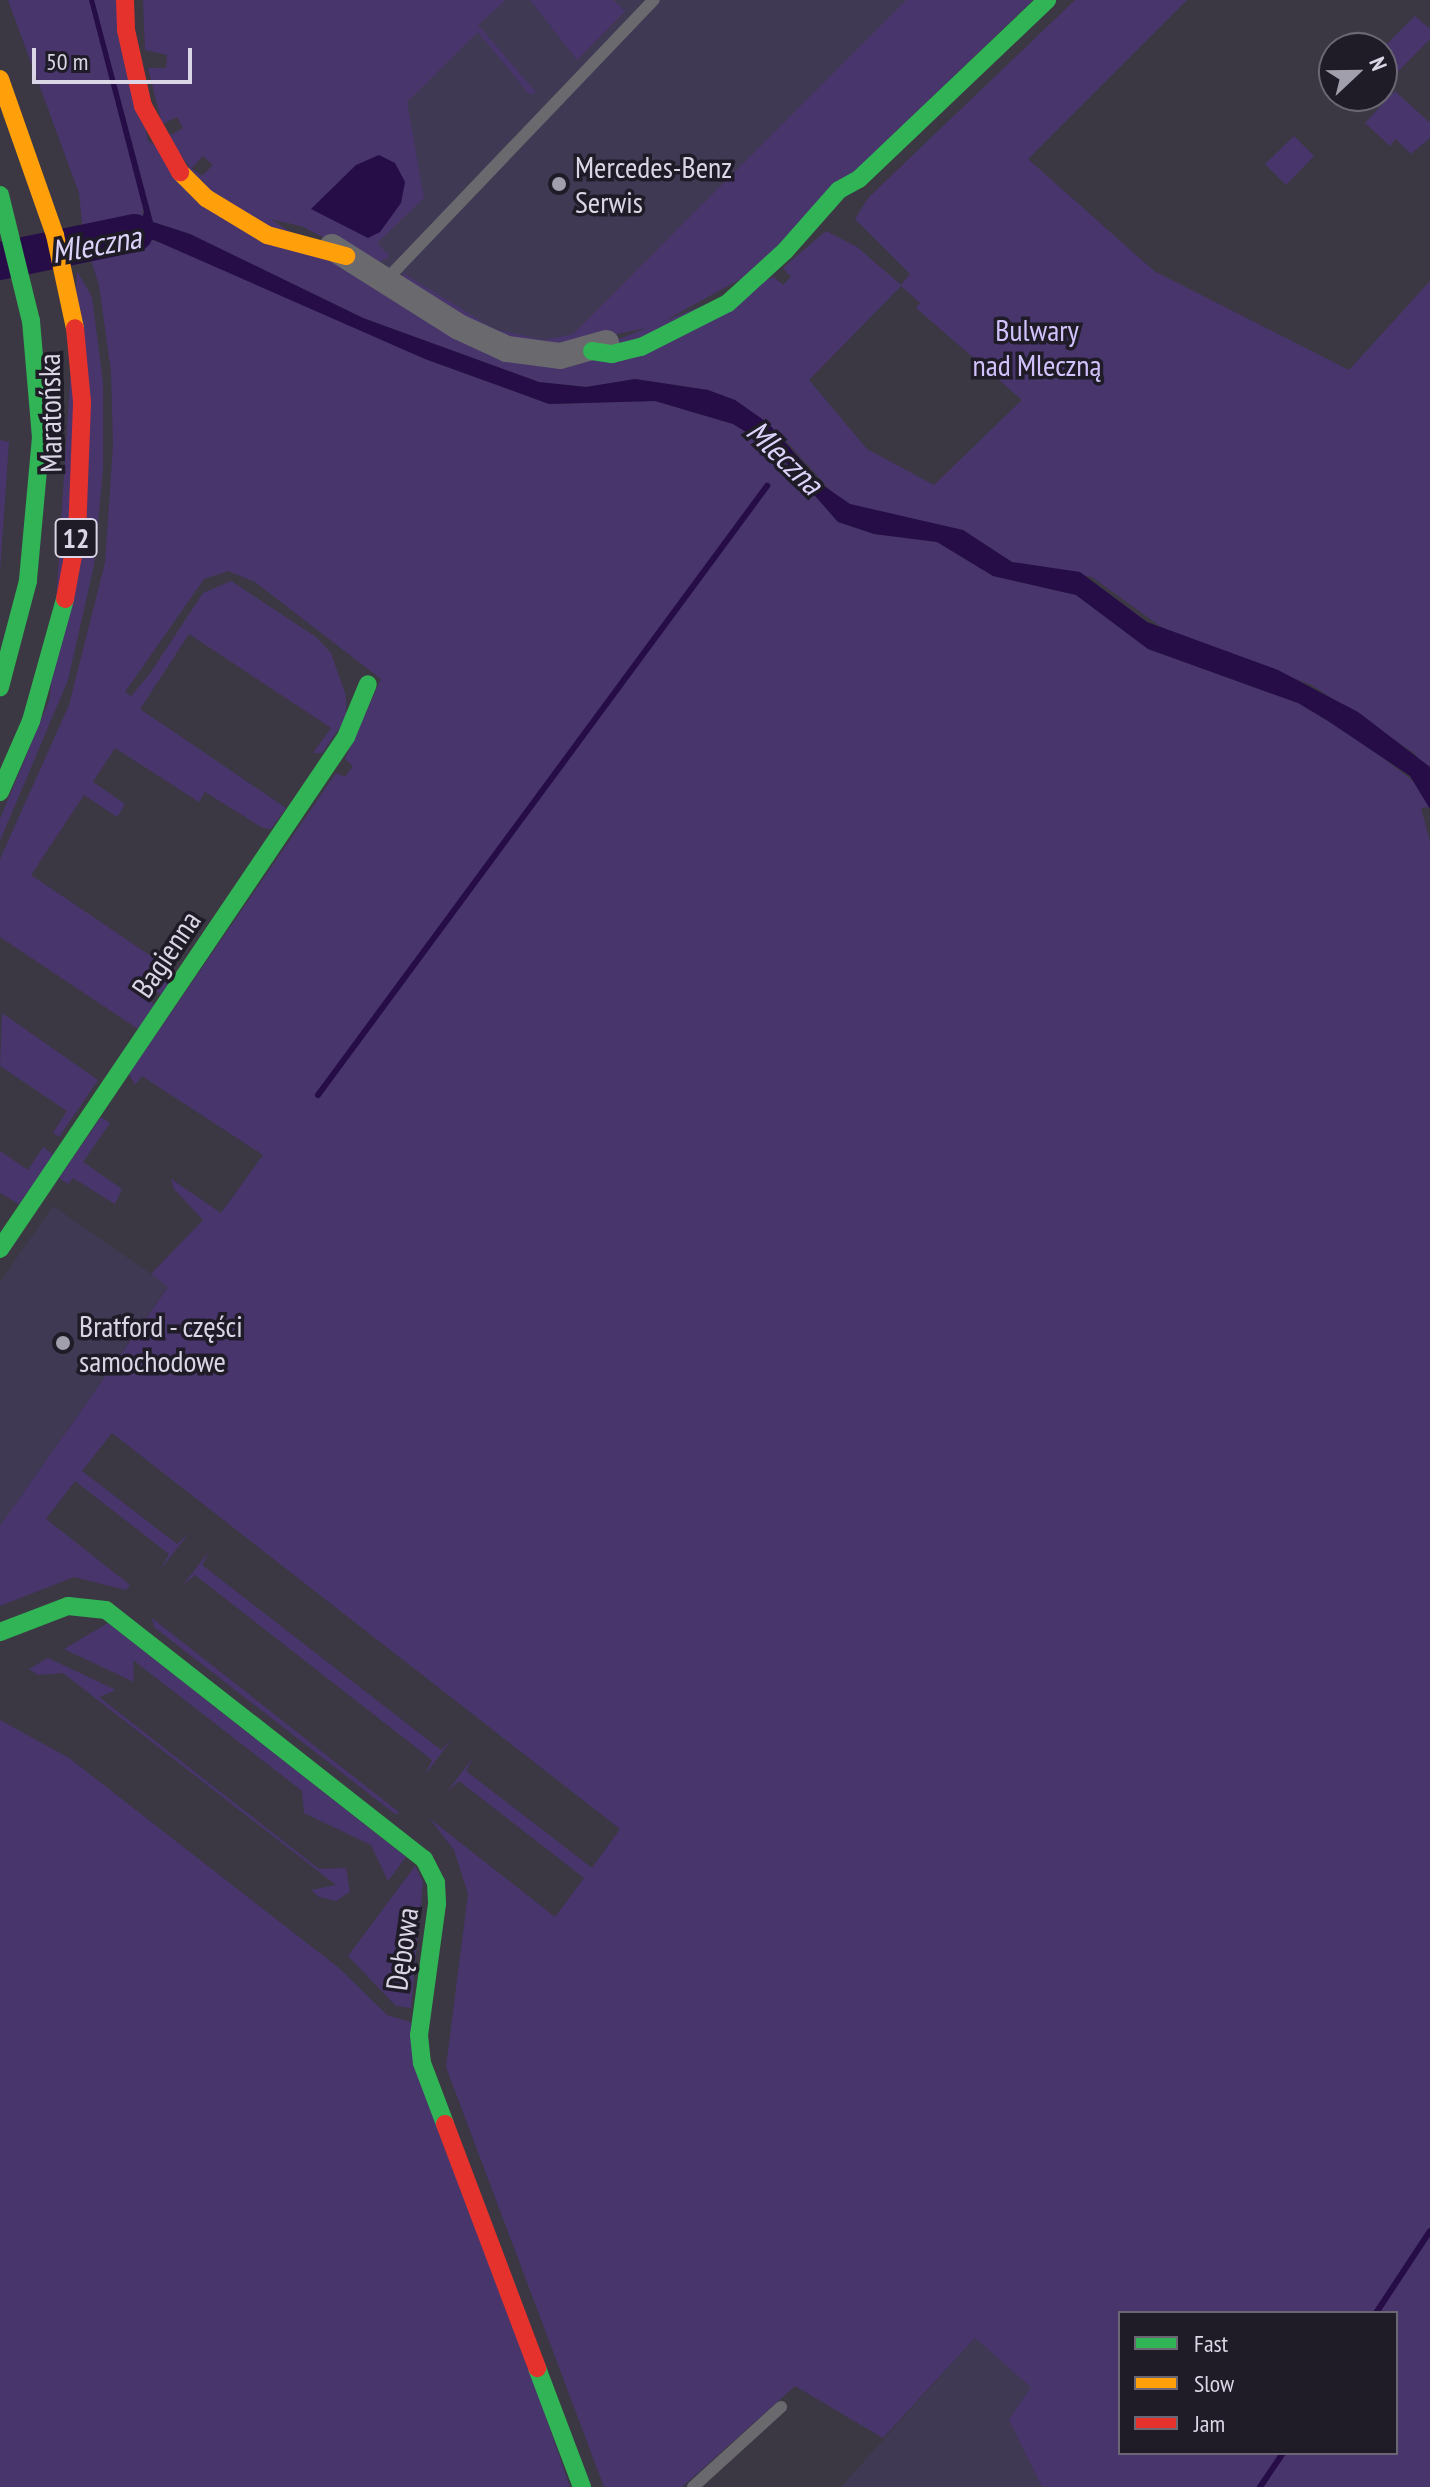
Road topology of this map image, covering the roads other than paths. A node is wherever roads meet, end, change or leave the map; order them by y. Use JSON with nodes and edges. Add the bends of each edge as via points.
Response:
{"nodes":[{"id":1,"x":125,"y":0,"type":"edge"},
{"id":2,"x":137,"y":0,"type":"edge"},
{"id":3,"x":654,"y":0,"type":"edge"},
{"id":4,"x":1047,"y":0,"type":"edge"},
{"id":5,"x":135,"y":66,"type":"junction"},
{"id":6,"x":0,"y":79,"type":"edge"},
{"id":7,"x":859,"y":179,"type":"joint"},
{"id":8,"x":0,"y":195,"type":"edge"},
{"id":9,"x":243,"y":222,"type":"joint"},
{"id":10,"x":785,"y":251,"type":"joint"},
{"id":11,"x":387,"y":279,"type":"junction"},
{"id":12,"x":676,"y":330,"type":"joint"},
{"id":13,"x":368,"y":684,"type":"dead end"},
{"id":14,"x":0,"y":687,"type":"edge"},
{"id":15,"x":0,"y":792,"type":"edge"},
{"id":16,"x":0,"y":1249,"type":"edge"},
{"id":17,"x":0,"y":1632,"type":"edge"},
{"id":18,"x":781,"y":2407,"type":"dead end"},
{"id":19,"x":582,"y":2487,"type":"edge"},
{"id":20,"x":693,"y":2487,"type":"edge"}],
"edges":[{"from":1,"to":5,"type":"street"},
{"from":2,"to":5,"type":"street"},
{"from":3,"to":11,"type":"lane"},
{"from":4,"to":7,"type":"street"},
{"from":5,"to":9,"type":"street","via":[[143,106],[161,148],[206,198]]},
{"from":6,"to":15,"type":"street","name":"Maratońska","number":"12","via":[[52,223],[82,402],[77,534],[55,645],[31,721]]},
{"from":7,"to":10,"type":"street","via":[[834,215],[809,239]]},
{"from":8,"to":14,"type":"street","name":"Maratońska","number":"12","via":[[24,282],[37,364],[39,500],[24,604]]},
{"from":9,"to":11,"type":"street","via":[[308,234]]},
{"from":10,"to":12,"type":"street","via":[[728,303]]},
{"from":11,"to":12,"type":"street","via":[[459,327],[507,349],[539,356],[592,351],[620,337]]},
{"from":13,"to":16,"type":"street","name":"Bagienna","via":[[346,737]]},
{"from":17,"to":19,"type":"street","name":"Dębowa","via":[[68,1606],[106,1610],[424,1859],[436,1883],[437,1904],[419,2035],[422,2063]]},
{"from":18,"to":20,"type":"lane"}]}
